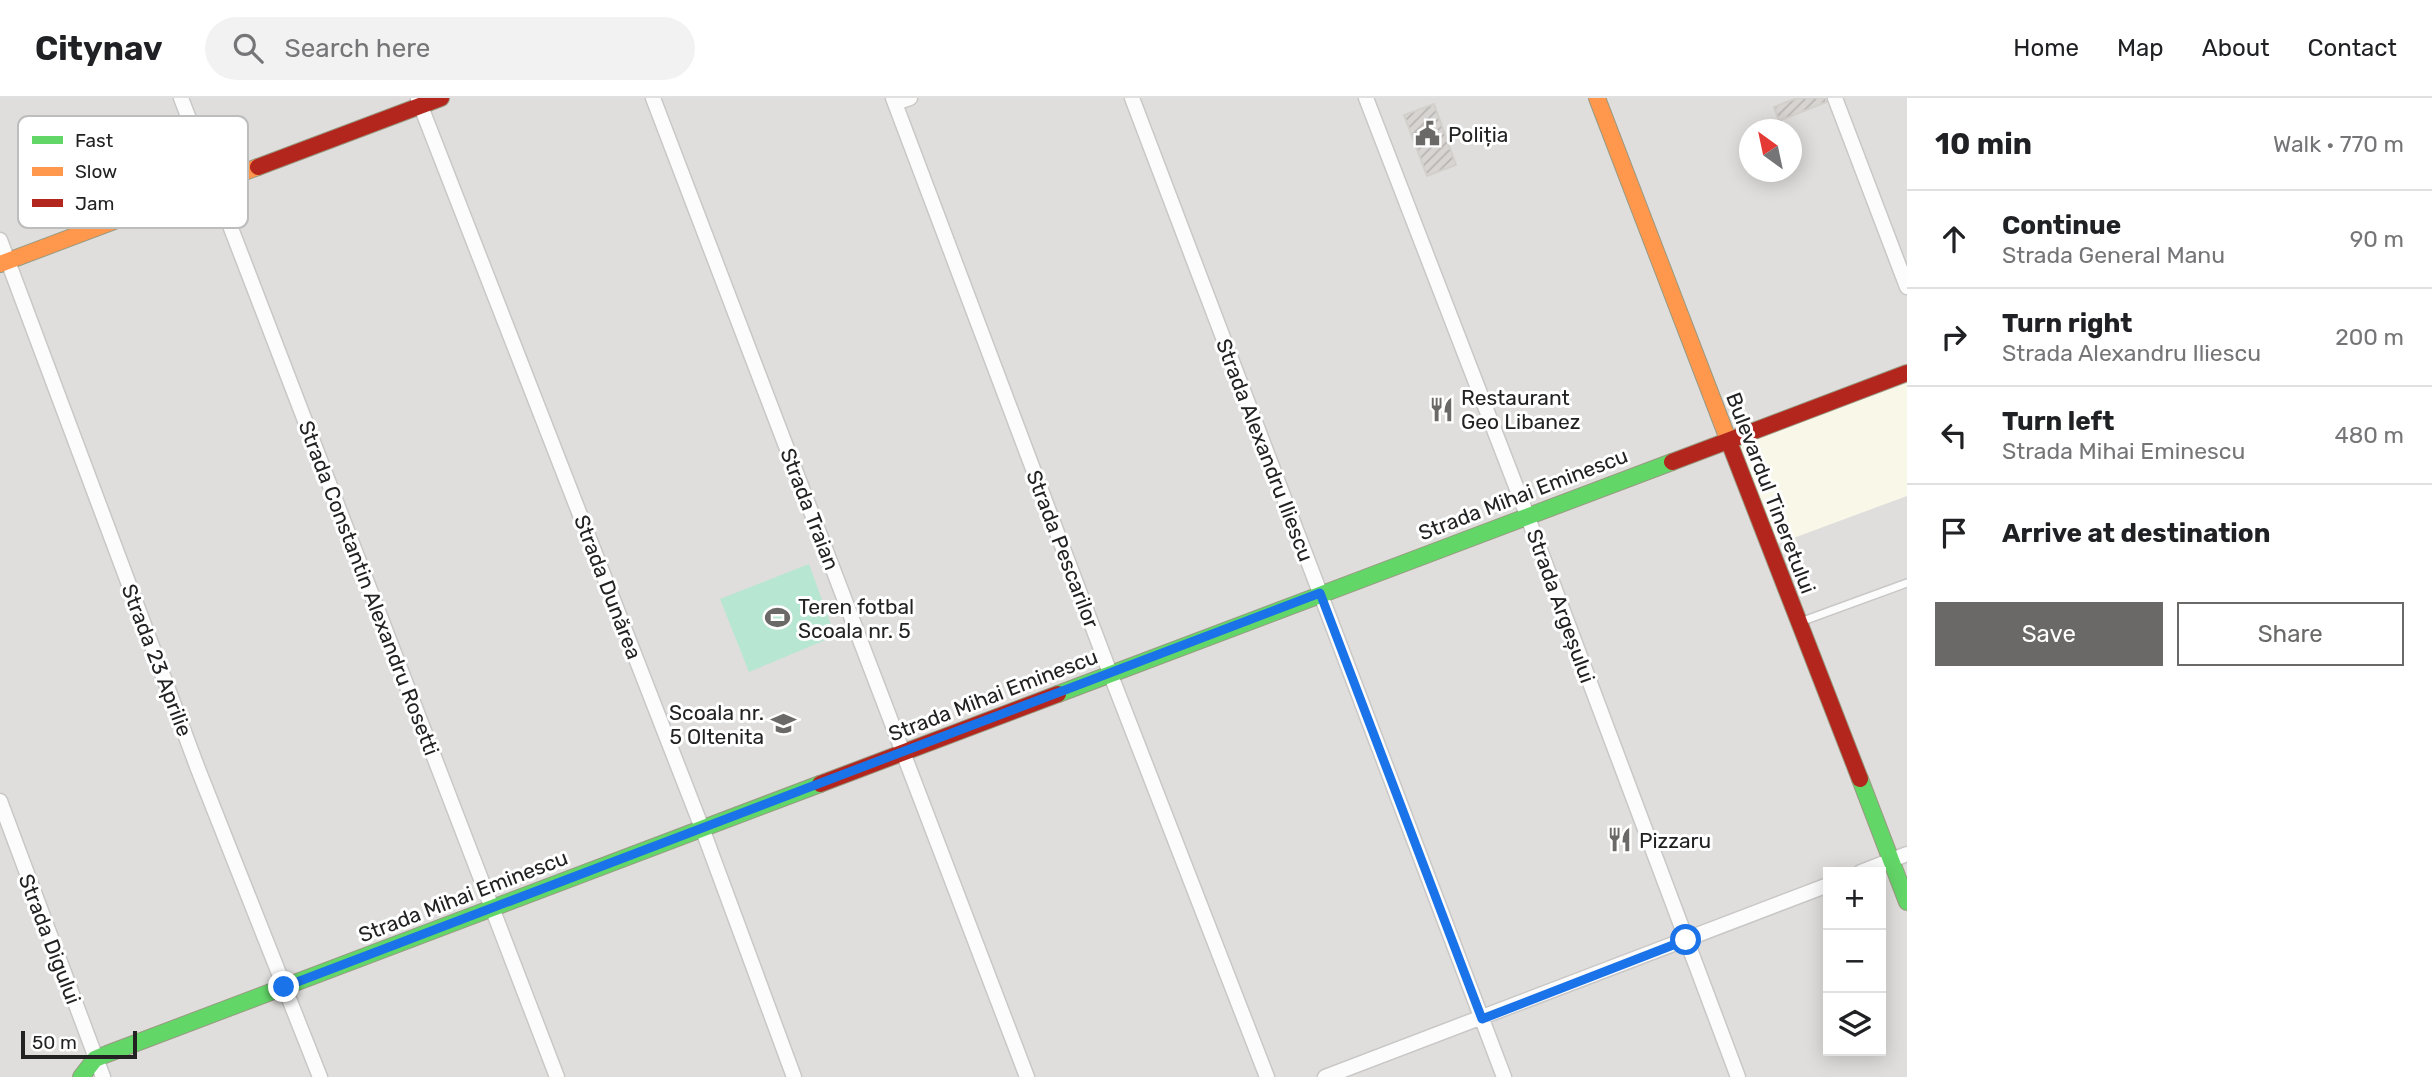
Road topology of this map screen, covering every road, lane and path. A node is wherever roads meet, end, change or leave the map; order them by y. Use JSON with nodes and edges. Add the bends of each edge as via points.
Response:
{"nodes":[{"id":1,"x":181,"y":98,"type":"edge"},
{"id":2,"x":442,"y":98,"type":"edge"},
{"id":3,"x":653,"y":98,"type":"edge"},
{"id":4,"x":910,"y":98,"type":"edge"},
{"id":5,"x":1132,"y":98,"type":"edge"},
{"id":6,"x":1366,"y":98,"type":"edge"},
{"id":7,"x":1597,"y":98,"type":"edge"},
{"id":8,"x":1835,"y":98,"type":"edge"},
{"id":9,"x":894,"y":101,"type":"edge"},
{"id":10,"x":419,"y":102,"type":"edge"},
{"id":11,"x":188,"y":116,"type":"edge"},
{"id":12,"x":248,"y":170,"type":"edge"},
{"id":13,"x":96,"y":228,"type":"edge"},
{"id":14,"x":231,"y":228,"type":"edge"},
{"id":15,"x":0,"y":240,"type":"edge"},
{"id":16,"x":4,"y":262,"type":"edge"},
{"id":17,"x":1907,"y":287,"type":"edge"},
{"id":18,"x":1907,"y":373,"type":"edge"},
{"id":19,"x":1728,"y":438,"type":"junction"},
{"id":20,"x":1527,"y":515,"type":"junction"},
{"id":21,"x":1907,"y":583,"type":"edge"},
{"id":22,"x":1320,"y":593,"type":"junction"},
{"id":23,"x":1799,"y":622,"type":"junction"},
{"id":24,"x":1110,"y":673,"type":"junction"},
{"id":25,"x":903,"y":752,"type":"junction"},
{"id":26,"x":0,"y":801,"type":"edge"},
{"id":27,"x":702,"y":828,"type":"junction"},
{"id":28,"x":1907,"y":855,"type":"edge"},
{"id":29,"x":1891,"y":861,"type":"junction"},
{"id":30,"x":1875,"y":867,"type":"edge"},
{"id":31,"x":1823,"y":887,"type":"edge"},
{"id":32,"x":1907,"y":902,"type":"edge"},
{"id":33,"x":492,"y":908,"type":"junction"},
{"id":34,"x":1686,"y":940,"type":"junction"},
{"id":35,"x":284,"y":987,"type":"junction"},
{"id":36,"x":1482,"y":1019,"type":"junction"},
{"id":37,"x":95,"y":1059,"type":"junction"},
{"id":38,"x":81,"y":1077,"type":"edge"},
{"id":39,"x":103,"y":1077,"type":"edge"},
{"id":40,"x":320,"y":1077,"type":"edge"},
{"id":41,"x":557,"y":1077,"type":"edge"},
{"id":42,"x":794,"y":1077,"type":"edge"},
{"id":43,"x":1027,"y":1077,"type":"edge"},
{"id":44,"x":1267,"y":1077,"type":"edge"},
{"id":45,"x":1325,"y":1077,"type":"edge"},
{"id":46,"x":1504,"y":1077,"type":"edge"},
{"id":47,"x":1738,"y":1077,"type":"edge"}],
"edges":[{"from":1,"to":11,"type":"street","name":"Strada Constantin Alexandru Rosetti"},
{"from":2,"to":10,"type":"street"},
{"from":3,"to":25,"type":"street","name":"Strada Traian"},
{"from":4,"to":9,"type":"street"},
{"from":5,"to":22,"type":"street","name":"Strada Alexandru Iliescu"},
{"from":6,"to":20,"type":"street","name":"Strada Argeșului"},
{"from":7,"to":19,"type":"street","name":"Bulevardul Tineretului"},
{"from":8,"to":17,"type":"street"},
{"from":9,"to":24,"type":"street","name":"Strada Pescarilor"},
{"from":10,"to":12,"type":"street"},
{"from":10,"to":27,"type":"street","name":"Strada Dunărea"},
{"from":13,"to":16,"type":"street"},
{"from":14,"to":33,"type":"street","name":"Strada Constantin Alexandru Rosetti"},
{"from":15,"to":16,"type":"street","name":"Strada 23 Aprilie"},
{"from":16,"to":35,"type":"street","name":"Strada 23 Aprilie"},
{"from":18,"to":19,"type":"street","name":"Strada Mihai Eminescu"},
{"from":19,"to":20,"type":"street","name":"Strada Mihai Eminescu"},
{"from":19,"to":23,"type":"street","name":"Bulevardul Tineretului"},
{"from":20,"to":22,"type":"street","name":"Strada Mihai Eminescu"},
{"from":20,"to":34,"type":"street","name":"Strada Argeșului"},
{"from":21,"to":23,"type":"lane"},
{"from":22,"to":24,"type":"street","name":"Strada Mihai Eminescu"},
{"from":22,"to":36,"type":"street","name":"Strada Alexandru Iliescu"},
{"from":23,"to":29,"type":"street","name":"Bulevardul Tineretului"},
{"from":24,"to":25,"type":"street","name":"Strada Mihai Eminescu"},
{"from":24,"to":44,"type":"street","name":"Strada Pescarilor"},
{"from":25,"to":27,"type":"street","name":"Strada Mihai Eminescu"},
{"from":25,"to":43,"type":"street","name":"Strada Traian"},
{"from":26,"to":37,"type":"street","name":"Strada Digului"},
{"from":27,"to":33,"type":"street","name":"Strada Mihai Eminescu"},
{"from":27,"to":42,"type":"street","name":"Strada Dunărea"},
{"from":28,"to":29,"type":"street"},
{"from":29,"to":30,"type":"street"},
{"from":29,"to":32,"type":"street","name":"Bulevardul Tineretului"},
{"from":31,"to":34,"type":"street"},
{"from":33,"to":35,"type":"street","name":"Strada Mihai Eminescu"},
{"from":33,"to":41,"type":"street","name":"Strada Constantin Alexandru Rosetti"},
{"from":34,"to":36,"type":"street"},
{"from":34,"to":47,"type":"street","name":"Strada Argeșului"},
{"from":35,"to":37,"type":"street","name":"Strada Mihai Eminescu"},
{"from":35,"to":40,"type":"street","name":"Strada 23 Aprilie"},
{"from":36,"to":45,"type":"street"},
{"from":36,"to":46,"type":"street","name":"Strada Alexandru Iliescu"},
{"from":37,"to":38,"type":"street"},
{"from":37,"to":39,"type":"street","name":"Strada Digului"}]}
